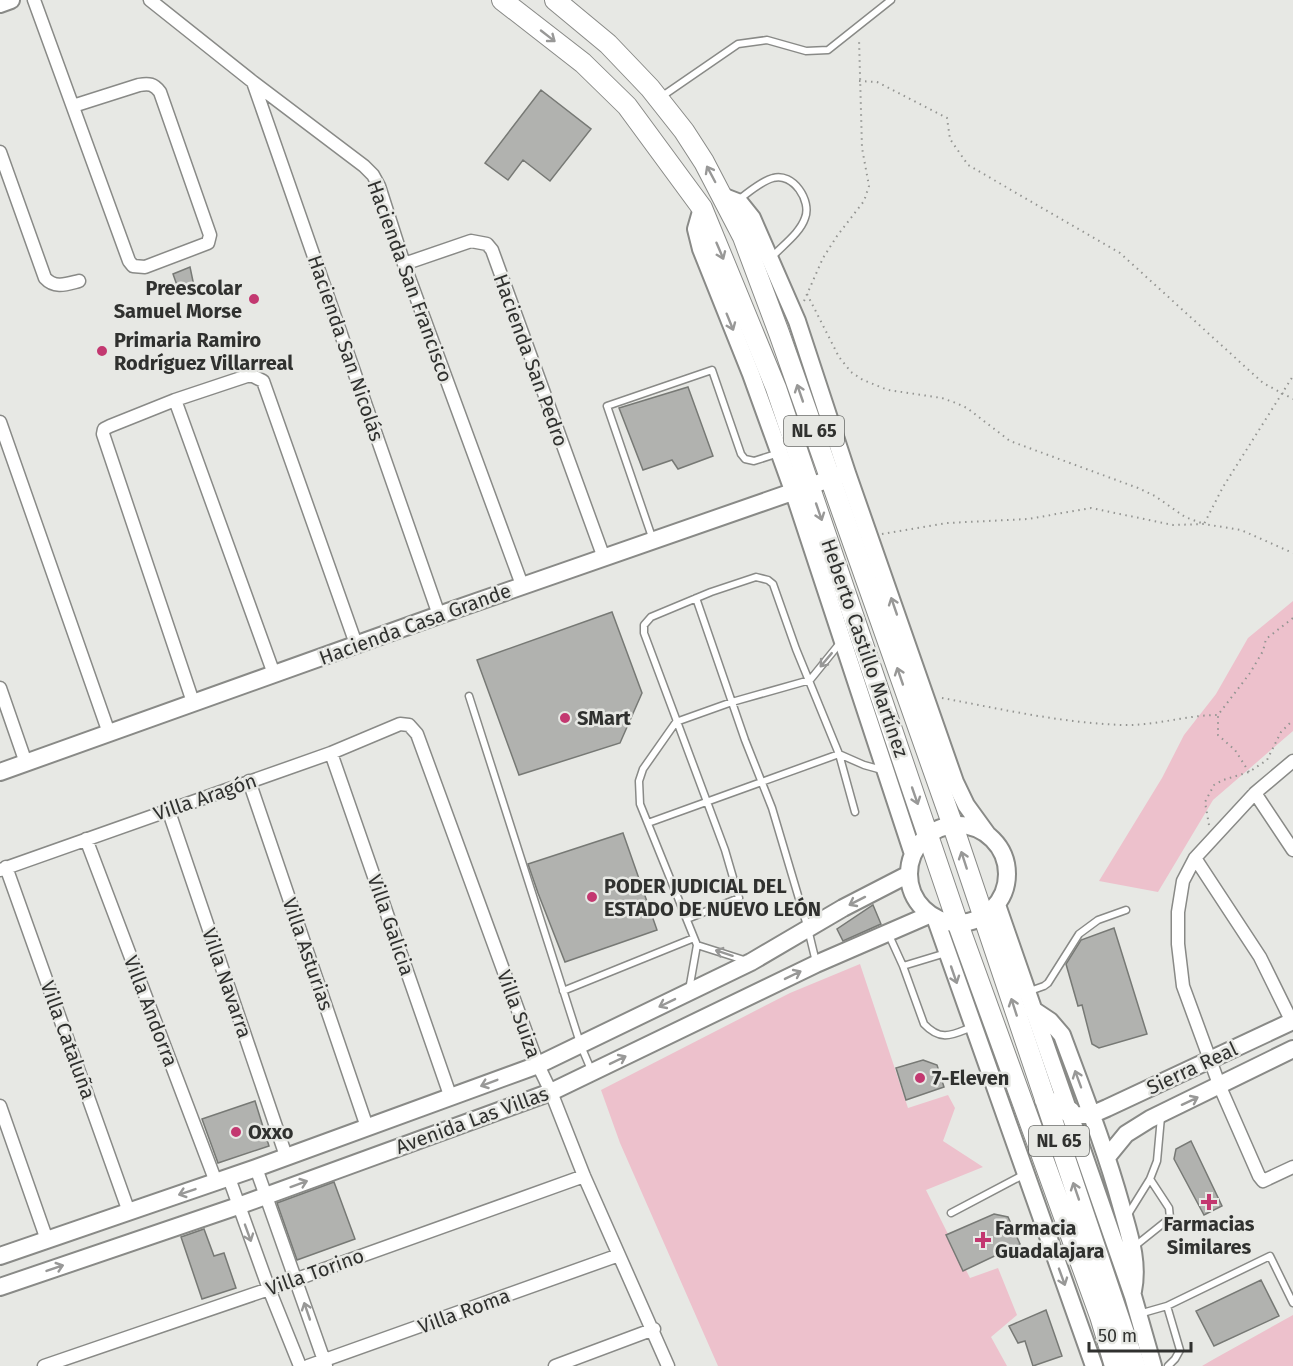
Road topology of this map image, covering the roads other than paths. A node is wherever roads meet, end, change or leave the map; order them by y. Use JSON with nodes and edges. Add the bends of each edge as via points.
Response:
{"nodes":[{"id":1,"x":11,"y":0,"type":"edge"},
{"id":2,"x":34,"y":0,"type":"edge"},
{"id":3,"x":150,"y":0,"type":"edge"},
{"id":4,"x":502,"y":0,"type":"edge"},
{"id":5,"x":555,"y":0,"type":"edge"},
{"id":6,"x":891,"y":0,"type":"edge"},
{"id":7,"x":0,"y":4,"type":"edge"},
{"id":8,"x":253,"y":82,"type":"junction"},
{"id":9,"x":659,"y":99,"type":"junction"},
{"id":10,"x":73,"y":106,"type":"junction"},
{"id":11,"x":0,"y":152,"type":"edge"},
{"id":12,"x":729,"y":199,"type":"junction"},
{"id":13,"x":702,"y":208,"type":"junction"},
{"id":14,"x":769,"y":259,"type":"junction"},
{"id":15,"x":404,"y":264,"type":"junction"},
{"id":16,"x":79,"y":280,"type":"dead end"},
{"id":17,"x":175,"y":400,"type":"junction"},
{"id":18,"x":0,"y":422,"type":"edge"},
{"id":19,"x":779,"y":453,"type":"junction"},
{"id":20,"x":839,"y":477,"type":"junction"},
{"id":21,"x":802,"y":490,"type":"junction"},
{"id":22,"x":654,"y":541,"type":"junction"},
{"id":23,"x":603,"y":558,"type":"junction"},
{"id":24,"x":522,"y":585,"type":"junction"},
{"id":25,"x":696,"y":598,"type":"junction"},
{"id":26,"x":439,"y":615,"type":"junction"},
{"id":27,"x":843,"y":640,"type":"junction"},
{"id":28,"x":356,"y":644,"type":"junction"},
{"id":29,"x":274,"y":674,"type":"junction"},
{"id":30,"x":810,"y":680,"type":"junction"},
{"id":31,"x":0,"y":688,"type":"edge"},
{"id":32,"x":469,"y":696,"type":"dead end"},
{"id":33,"x":193,"y":702,"type":"junction"},
{"id":34,"x":732,"y":702,"type":"junction"},
{"id":35,"x":676,"y":722,"type":"junction"},
{"id":36,"x":409,"y":725,"type":"joint"},
{"id":37,"x":109,"y":733,"type":"junction"},
{"id":38,"x":332,"y":753,"type":"junction"},
{"id":39,"x":839,"y":754,"type":"junction"},
{"id":40,"x":1293,"y":761,"type":"edge"},
{"id":41,"x":26,"y":763,"type":"junction"},
{"id":42,"x":886,"y":771,"type":"junction"},
{"id":43,"x":0,"y":772,"type":"edge"},
{"id":44,"x":249,"y":781,"type":"junction"},
{"id":45,"x":762,"y":783,"type":"junction"},
{"id":46,"x":1255,"y":793,"type":"junction"},
{"id":47,"x":706,"y":801,"type":"junction"},
{"id":48,"x":168,"y":810,"type":"junction"},
{"id":49,"x":855,"y":812,"type":"dead end"},
{"id":50,"x":648,"y":823,"type":"junction"},
{"id":51,"x":953,"y":825,"type":"junction"},
{"id":52,"x":987,"y":834,"type":"junction"},
{"id":53,"x":928,"y":835,"type":"junction"},
{"id":54,"x":86,"y":839,"type":"junction"},
{"id":55,"x":1293,"y":850,"type":"edge"},
{"id":56,"x":913,"y":854,"type":"junction"},
{"id":57,"x":1195,"y":858,"type":"junction"},
{"id":58,"x":3,"y":868,"type":"edge"},
{"id":59,"x":909,"y":874,"type":"junction"},
{"id":60,"x":990,"y":910,"type":"junction"},
{"id":61,"x":1126,"y":910,"type":"dead end"},
{"id":62,"x":932,"y":917,"type":"junction"},
{"id":63,"x":687,"y":919,"type":"junction"},
{"id":64,"x":958,"y":924,"type":"junction"},
{"id":65,"x":808,"y":929,"type":"junction"},
{"id":66,"x":888,"y":933,"type":"junction"},
{"id":67,"x":696,"y":941,"type":"junction"},
{"id":68,"x":946,"y":953,"type":"junction"},
{"id":69,"x":751,"y":962,"type":"junction"},
{"id":70,"x":816,"y":964,"type":"junction"},
{"id":71,"x":903,"y":966,"type":"junction"},
{"id":72,"x":563,"y":991,"type":"junction"},
{"id":73,"x":1025,"y":991,"type":"junction"},
{"id":74,"x":688,"y":993,"type":"junction"},
{"id":75,"x":1032,"y":1009,"type":"junction"},
{"id":76,"x":1293,"y":1022,"type":"edge"},
{"id":77,"x":973,"y":1027,"type":"junction"},
{"id":78,"x":581,"y":1046,"type":"junction"},
{"id":79,"x":1293,"y":1049,"type":"edge"},
{"id":80,"x":1210,"y":1060,"type":"junction"},
{"id":81,"x":538,"y":1065,"type":"junction"},
{"id":82,"x":592,"y":1073,"type":"junction"},
{"id":83,"x":1220,"y":1087,"type":"junction"},
{"id":84,"x":551,"y":1092,"type":"junction"},
{"id":85,"x":451,"y":1098,"type":"junction"},
{"id":86,"x":1045,"y":1100,"type":"junction"},
{"id":87,"x":0,"y":1106,"type":"edge"},
{"id":88,"x":1070,"y":1112,"type":"junction"},
{"id":89,"x":1092,"y":1114,"type":"junction"},
{"id":90,"x":1161,"y":1114,"type":"junction"},
{"id":91,"x":367,"y":1127,"type":"junction"},
{"id":92,"x":286,"y":1156,"type":"junction"},
{"id":93,"x":1108,"y":1156,"type":"junction"},
{"id":94,"x":1293,"y":1167,"type":"edge"},
{"id":95,"x":256,"y":1168,"type":"junction"},
{"id":96,"x":1026,"y":1174,"type":"junction"},
{"id":97,"x":584,"y":1176,"type":"junction"},
{"id":98,"x":1150,"y":1179,"type":"junction"},
{"id":99,"x":222,"y":1180,"type":"junction"},
{"id":100,"x":266,"y":1195,"type":"junction"},
{"id":101,"x":238,"y":1206,"type":"junction"},
{"id":102,"x":129,"y":1212,"type":"junction"},
{"id":103,"x":951,"y":1213,"type":"dead end"},
{"id":104,"x":1125,"y":1219,"type":"junction"},
{"id":105,"x":47,"y":1240,"type":"junction"},
{"id":106,"x":1133,"y":1248,"type":"junction"},
{"id":107,"x":619,"y":1255,"type":"junction"},
{"id":108,"x":0,"y":1256,"type":"edge"},
{"id":109,"x":296,"y":1279,"type":"junction"},
{"id":110,"x":0,"y":1287,"type":"edge"},
{"id":111,"x":268,"y":1289,"type":"junction"},
{"id":112,"x":1133,"y":1296,"type":"junction"},
{"id":113,"x":1293,"y":1303,"type":"edge"},
{"id":114,"x":1167,"y":1306,"type":"junction"},
{"id":115,"x":1108,"y":1313,"type":"junction"},
{"id":116,"x":1139,"y":1314,"type":"junction"},
{"id":117,"x":1077,"y":1319,"type":"junction"},
{"id":118,"x":654,"y":1329,"type":"junction"},
{"id":119,"x":1128,"y":1360,"type":"edge"},
{"id":120,"x":325,"y":1363,"type":"edge"},
{"id":121,"x":44,"y":1366,"type":"edge"},
{"id":122,"x":300,"y":1366,"type":"edge"},
{"id":123,"x":308,"y":1366,"type":"edge"},
{"id":124,"x":555,"y":1366,"type":"edge"},
{"id":125,"x":668,"y":1366,"type":"edge"},
{"id":126,"x":1094,"y":1366,"type":"edge"},
{"id":127,"x":1168,"y":1366,"type":"edge"}],
"edges":[{"from":1,"to":7,"type":"street"},
{"from":2,"to":10,"type":"street"},
{"from":3,"to":8,"type":"street","name":"Hacienda San Francisco"},
{"from":4,"to":13,"type":"main road","name":"Heberto Castillo Martínez","number":"NL 65","one_way":true,"via":[[583,63],[627,106]]},
{"from":5,"to":9,"type":"main road","name":"Heberto Castillo Martínez","number":"NL 65","via":[[608,44]]},
{"from":6,"to":9,"type":"lane","via":[[828,50],[806,51],[767,40],[738,44]]},
{"from":8,"to":15,"type":"street","name":"Hacienda San Francisco","via":[[373,175]]},
{"from":8,"to":26,"type":"street","name":"Hacienda San Nicolás"},
{"from":12,"to":9,"type":"main road","name":"Heberto Castillo Martínez","number":"NL 65","one_way":true},
{"from":10,"to":10,"type":"street","via":[[129,261],[145,267],[205,245],[210,240],[156,86],[147,83]]},
{"from":11,"to":16,"type":"street","via":[[45,278],[55,285]]},
{"from":12,"to":13,"type":"main road"},
{"from":12,"to":14,"type":"street","via":[[744,207],[752,218]]},
{"from":12,"to":14,"type":"lane","via":[[778,177],[800,190],[807,207],[802,225]]},
{"from":20,"to":12,"type":"main road","name":"Heberto Castillo Martínez","number":"NL 65","one_way":true},
{"from":13,"to":19,"type":"street","one_way":true,"via":[[696,229],[701,249]]},
{"from":13,"to":21,"type":"main road","name":"Heberto Castillo Martínez","number":"NL 65","one_way":true,"via":[[761,349]]},
{"from":14,"to":20,"type":"street","via":[[797,321]]},
{"from":15,"to":23,"type":"street","name":"Hacienda San Pedro","via":[[471,241],[487,244],[492,250]]},
{"from":15,"to":24,"type":"street","name":"Hacienda San Francisco"},
{"from":17,"to":28,"type":"street","via":[[247,376],[263,381]]},
{"from":17,"to":29,"type":"street"},
{"from":17,"to":33,"type":"street","via":[[104,429],[103,439]]},
{"from":18,"to":37,"type":"street"},
{"from":19,"to":21,"type":"street"},
{"from":19,"to":22,"type":"lane","via":[[754,461],[745,459],[712,370],[607,406]]},
{"from":20,"to":21,"type":"street","name":"Hacienda Casa Grande"},
{"from":51,"to":20,"type":"main road","name":"Heberto Castillo Martínez","number":"NL 65","one_way":true},
{"from":52,"to":20,"type":"street","one_way":true,"via":[[955,782],[870,536]]},
{"from":21,"to":22,"type":"street","name":"Hacienda Casa Grande"},
{"from":21,"to":27,"type":"street"},
{"from":21,"to":53,"type":"main road","name":"Heberto Castillo Martínez","number":"NL 65","one_way":true},
{"from":22,"to":23,"type":"street","name":"Hacienda Casa Grande"},
{"from":23,"to":24,"type":"street","name":"Hacienda Casa Grande"},
{"from":24,"to":26,"type":"street","name":"Hacienda Casa Grande"},
{"from":25,"to":30,"type":"lane","via":[[756,577],[768,580],[773,584]]},
{"from":25,"to":34,"type":"lane"},
{"from":25,"to":35,"type":"lane","via":[[651,617],[644,625]]},
{"from":26,"to":28,"type":"street","name":"Hacienda Casa Grande"},
{"from":27,"to":30,"type":"lane","one_way":true},
{"from":27,"to":42,"type":"street"},
{"from":28,"to":29,"type":"street","name":"Hacienda Casa Grande"},
{"from":29,"to":33,"type":"street","name":"Hacienda Casa Grande"},
{"from":30,"to":34,"type":"lane"},
{"from":30,"to":39,"type":"lane"},
{"from":31,"to":41,"type":"street"},
{"from":32,"to":72,"type":"lane"},
{"from":33,"to":37,"type":"street","name":"Hacienda Casa Grande"},
{"from":34,"to":35,"type":"lane"},
{"from":34,"to":45,"type":"lane"},
{"from":35,"to":47,"type":"lane"},
{"from":35,"to":50,"type":"lane","via":[[643,768],[639,781],[640,804]]},
{"from":36,"to":38,"type":"street","name":"Villa Aragón","via":[[400,724]]},
{"from":36,"to":81,"type":"street","name":"Villa Suiza","via":[[417,734]]},
{"from":37,"to":41,"type":"street","name":"Hacienda Casa Grande"},
{"from":38,"to":44,"type":"street","name":"Villa Aragón"},
{"from":38,"to":85,"type":"street","name":"Villa Galicia"},
{"from":39,"to":42,"type":"lane"},
{"from":39,"to":45,"type":"lane"},
{"from":39,"to":49,"type":"lane"},
{"from":40,"to":46,"type":"street"},
{"from":41,"to":43,"type":"street","name":"Hacienda Casa Grande"},
{"from":42,"to":56,"type":"street"},
{"from":44,"to":48,"type":"street","name":"Villa Aragón"},
{"from":44,"to":91,"type":"street","name":"Villa Asturias"},
{"from":45,"to":47,"type":"lane"},
{"from":45,"to":65,"type":"lane"},
{"from":46,"to":55,"type":"street"},
{"from":46,"to":57,"type":"street"},
{"from":47,"to":50,"type":"lane"},
{"from":47,"to":63,"type":"lane","via":[[740,898]]},
{"from":48,"to":54,"type":"street","name":"Villa Aragón"},
{"from":48,"to":92,"type":"street","name":"Villa Navarra"},
{"from":50,"to":63,"type":"lane"},
{"from":51,"to":52,"type":"street"},
{"from":51,"to":53,"type":"street"},
{"from":60,"to":51,"type":"main road","name":"Heberto Castillo Martínez","number":"NL 65","one_way":true},
{"from":52,"to":60,"type":"street","via":[[996,842],[1006,863],[1006,887]]},
{"from":53,"to":56,"type":"street"},
{"from":53,"to":64,"type":"main road","name":"Heberto Castillo Martínez","number":"NL 65"},
{"from":54,"to":58,"type":"street","name":"Villa Aragón"},
{"from":54,"to":99,"type":"street","name":"Villa Andorra"},
{"from":56,"to":59,"type":"street"},
{"from":57,"to":76,"type":"street","via":[[1260,957]]},
{"from":57,"to":80,"type":"street","via":[[1184,881],[1178,912],[1178,944],[1183,986]]},
{"from":58,"to":102,"type":"street","name":"Villa Cataluña"},
{"from":59,"to":62,"type":"street","via":[[917,901]]},
{"from":59,"to":65,"type":"street","name":"Avenida Las Villas","one_way":true},
{"from":60,"to":64,"type":"street"},
{"from":60,"to":73,"type":"street"},
{"from":86,"to":60,"type":"main road","name":"Heberto Castillo Martínez","number":"NL 65","one_way":true},
{"from":61,"to":73,"type":"lane","via":[[1098,920],[1079,934],[1048,983]]},
{"from":62,"to":64,"type":"street"},
{"from":62,"to":66,"type":"street","name":"Avenida Las Villas"},
{"from":62,"to":68,"type":"street"},
{"from":63,"to":67,"type":"lane"},
{"from":64,"to":115,"type":"main road","name":"Heberto Castillo Martínez","number":"NL 65"},
{"from":65,"to":69,"type":"street","name":"Avenida Las Villas"},
{"from":65,"to":70,"type":"lane"},
{"from":66,"to":70,"type":"street","name":"Avenida Las Villas"},
{"from":66,"to":71,"type":"lane"},
{"from":69,"to":67,"type":"lane","one_way":true},
{"from":67,"to":72,"type":"lane"},
{"from":67,"to":74,"type":"lane"},
{"from":68,"to":71,"type":"lane"},
{"from":68,"to":77,"type":"street","one_way":true},
{"from":69,"to":74,"type":"street","name":"Avenida Las Villas"},
{"from":82,"to":70,"type":"street","name":"Avenida Las Villas","one_way":true},
{"from":71,"to":77,"type":"lane","via":[[930,1031],[951,1036]]},
{"from":72,"to":78,"type":"lane"},
{"from":73,"to":75,"type":"street"},
{"from":74,"to":78,"type":"street","name":"Avenida Las Villas","one_way":true},
{"from":75,"to":88,"type":"street"},
{"from":89,"to":75,"type":"street","one_way":true,"via":[[1062,1035]]},
{"from":76,"to":80,"type":"street","name":"Sierra Real"},
{"from":77,"to":96,"type":"street"},
{"from":78,"to":81,"type":"street","name":"Avenida Las Villas"},
{"from":78,"to":82,"type":"lane"},
{"from":79,"to":83,"type":"street","name":"Sierra Real"},
{"from":80,"to":83,"type":"street"},
{"from":80,"to":89,"type":"street","name":"Sierra Real"},
{"from":81,"to":84,"type":"street","name":"Villa Suiza"},
{"from":81,"to":85,"type":"street","name":"Avenida Las Villas","one_way":true},
{"from":82,"to":84,"type":"street","name":"Avenida Las Villas"},
{"from":90,"to":83,"type":"street","name":"Sierra Real","one_way":true},
{"from":83,"to":94,"type":"street","via":[[1263,1181]]},
{"from":84,"to":97,"type":"street","name":"Villa Suiza"},
{"from":100,"to":84,"type":"street","name":"Avenida Las Villas","one_way":true},
{"from":85,"to":91,"type":"street","name":"Avenida Las Villas"},
{"from":86,"to":88,"type":"main road"},
{"from":115,"to":86,"type":"main road","name":"Heberto Castillo Martínez","number":"NL 65","one_way":true},
{"from":87,"to":105,"type":"street"},
{"from":88,"to":89,"type":"street"},
{"from":88,"to":112,"type":"street"},
{"from":89,"to":93,"type":"street"},
{"from":90,"to":93,"type":"street","name":"Sierra Real","via":[[1126,1134]]},
{"from":90,"to":98,"type":"lane","via":[[1157,1161]]},
{"from":91,"to":92,"type":"street","name":"Avenida Las Villas"},
{"from":92,"to":95,"type":"street","name":"Avenida Las Villas"},
{"from":93,"to":104,"type":"street"},
{"from":95,"to":99,"type":"street","name":"Avenida Las Villas"},
{"from":95,"to":100,"type":"street"},
{"from":96,"to":103,"type":"lane"},
{"from":96,"to":117,"type":"street","one_way":true},
{"from":97,"to":107,"type":"street","name":"Villa Suiza"},
{"from":97,"to":109,"type":"street","name":"Villa Torino"},
{"from":98,"to":104,"type":"lane"},
{"from":98,"to":106,"type":"lane","via":[[1169,1208],[1170,1218]]},
{"from":99,"to":101,"type":"street","name":"Villa Andorra"},
{"from":99,"to":102,"type":"street","name":"Avenida Las Villas","one_way":true},
{"from":100,"to":101,"type":"street","name":"Avenida Las Villas"},
{"from":100,"to":109,"type":"street"},
{"from":110,"to":101,"type":"street","name":"Avenida Las Villas","one_way":true},
{"from":101,"to":111,"type":"street","name":"Villa Andorra","one_way":true},
{"from":102,"to":105,"type":"street","name":"Avenida Las Villas"},
{"from":104,"to":106,"type":"street"},
{"from":105,"to":108,"type":"street","name":"Avenida Las Villas"},
{"from":106,"to":112,"type":"street"},
{"from":107,"to":118,"type":"street","name":"Villa Suiza"},
{"from":107,"to":120,"type":"street","name":"Villa Roma"},
{"from":109,"to":111,"type":"street","name":"Villa Torino"},
{"from":120,"to":109,"type":"street","one_way":true},
{"from":111,"to":121,"type":"street","name":"Villa Torino"},
{"from":111,"to":122,"type":"street","name":"Villa Andorra"},
{"from":112,"to":115,"type":"street"},
{"from":112,"to":116,"type":"street"},
{"from":113,"to":114,"type":"lane","via":[[1270,1256]]},
{"from":114,"to":116,"type":"lane"},
{"from":114,"to":127,"type":"lane","via":[[1180,1350]]},
{"from":115,"to":117,"type":"street"},
{"from":115,"to":119,"type":"main road","name":"Heberto Castillo Martínez","number":"NL 65"},
{"from":116,"to":119,"type":"street"},
{"from":117,"to":126,"type":"street"},
{"from":118,"to":124,"type":"street"},
{"from":118,"to":125,"type":"street","name":"Villa Suiza"},
{"from":120,"to":123,"type":"street","name":"Villa Roma"}]}
